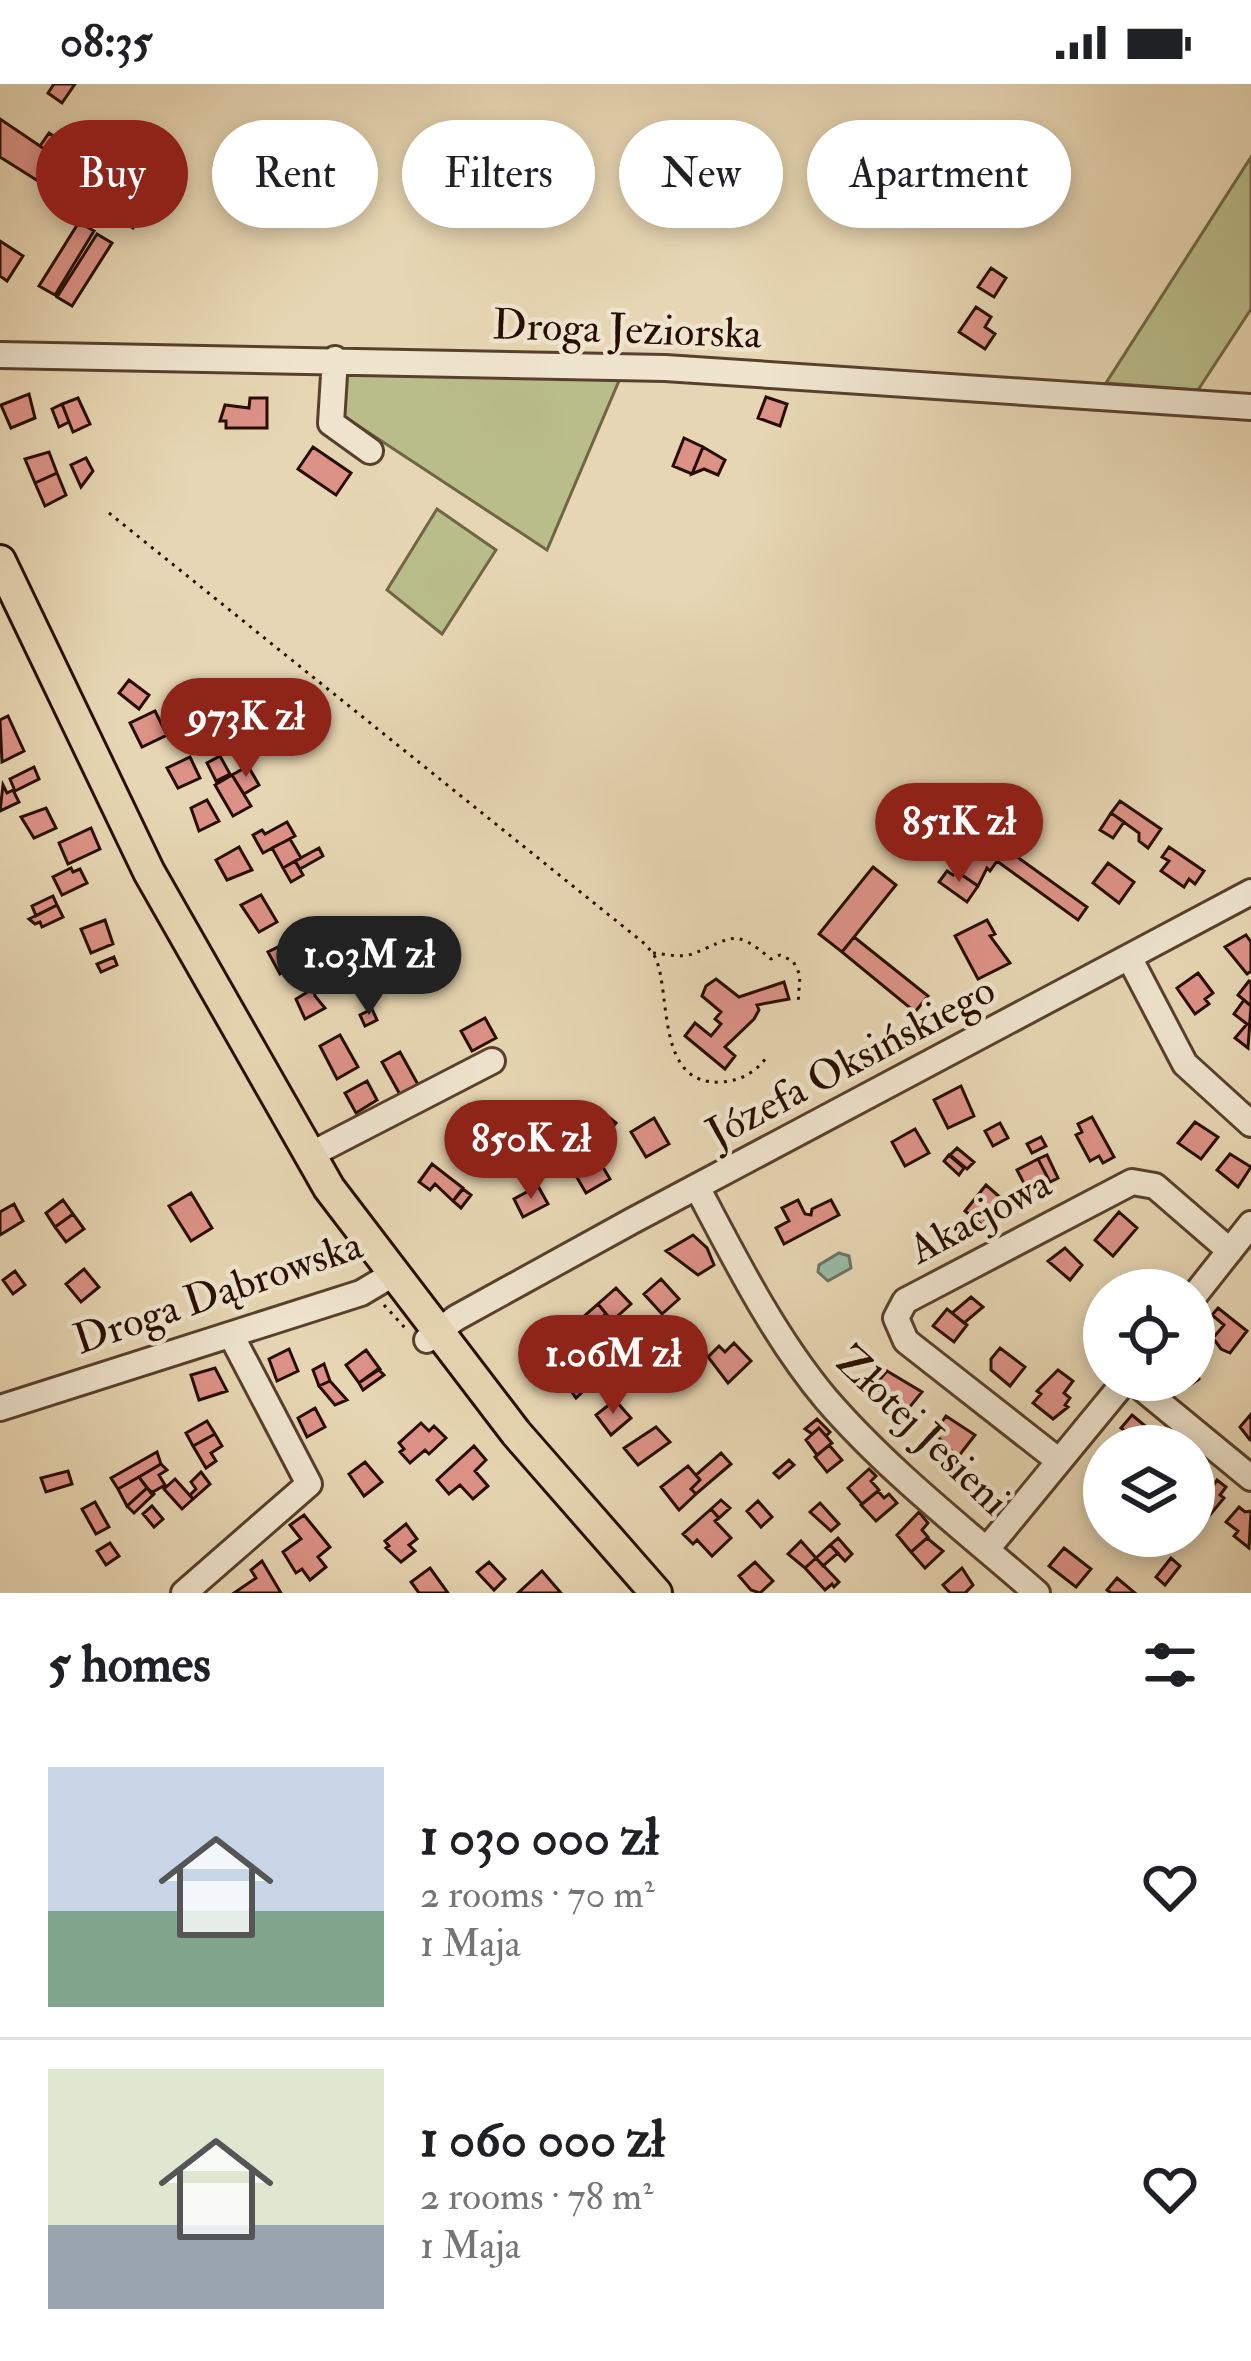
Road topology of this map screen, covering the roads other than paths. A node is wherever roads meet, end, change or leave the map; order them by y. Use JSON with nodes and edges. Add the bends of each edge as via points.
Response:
{"nodes":[{"id":1,"x":0,"y":356,"type":"edge"},
{"id":2,"x":335,"y":359,"type":"junction"},
{"id":3,"x":1251,"y":407,"type":"edge"},
{"id":4,"x":370,"y":451,"type":"dead end"},
{"id":5,"x":0,"y":561,"type":"edge"},
{"id":6,"x":1251,"y":892,"type":"edge"},
{"id":7,"x":1130,"y":959,"type":"junction"},
{"id":8,"x":492,"y":1060,"type":"dead end"},
{"id":9,"x":1251,"y":1124,"type":"edge"},
{"id":10,"x":310,"y":1155,"type":"junction"},
{"id":11,"x":697,"y":1187,"type":"junction"},
{"id":12,"x":1251,"y":1224,"type":"edge"},
{"id":13,"x":1230,"y":1251,"type":"junction"},
{"id":14,"x":1215,"y":1270,"type":"edge"},
{"id":15,"x":386,"y":1278,"type":"junction"},
{"id":16,"x":231,"y":1334,"type":"junction"},
{"id":17,"x":433,"y":1335,"type":"junction"},
{"id":18,"x":1111,"y":1401,"type":"edge"},
{"id":19,"x":1155,"y":1401,"type":"edge"},
{"id":20,"x":0,"y":1408,"type":"edge"},
{"id":21,"x":1059,"y":1461,"type":"junction"},
{"id":22,"x":1251,"y":1478,"type":"edge"},
{"id":23,"x":987,"y":1549,"type":"junction"},
{"id":24,"x":184,"y":1593,"type":"edge"},
{"id":25,"x":656,"y":1593,"type":"edge"},
{"id":26,"x":1037,"y":1593,"type":"edge"}],
"edges":[{"from":1,"to":2,"type":"street","name":"Droga Jeziorska"},
{"from":2,"to":3,"type":"street","name":"Droga Jeziorska","via":[[665,368]]},
{"from":2,"to":4,"type":"street","via":[[331,423]]},
{"from":5,"to":10,"type":"main road","via":[[149,872]]},
{"from":6,"to":7,"type":"street","name":"Józefa Oksińskiego"},
{"from":7,"to":9,"type":"street","via":[[1185,1064]]},
{"from":7,"to":11,"type":"street","name":"Józefa Oksińskiego"},
{"from":8,"to":10,"type":"street"},
{"from":10,"to":15,"type":"main road"},
{"from":11,"to":17,"type":"street","name":"Józefa Oksińskiego"},
{"from":11,"to":23,"type":"street","name":"Złotej Jesieni","via":[[824,1396]]},
{"from":12,"to":13,"type":"street"},
{"from":13,"to":14,"type":"street"},
{"from":13,"to":21,"type":"street","name":"Akacjowa","via":[[1155,1186],[1132,1183],[904,1301],[896,1318],[906,1341]]},
{"from":15,"to":16,"type":"street","name":"Droga Dąbrowska"},
{"from":15,"to":17,"type":"main road"},
{"from":16,"to":20,"type":"street","name":"Droga Dąbrowska"},
{"from":16,"to":24,"type":"street","via":[[309,1484]]},
{"from":17,"to":25,"type":"main road"},
{"from":18,"to":21,"type":"street"},
{"from":19,"to":22,"type":"street"},
{"from":21,"to":23,"type":"street"},
{"from":23,"to":26,"type":"street","name":"Złotej Jesieni"}]}
